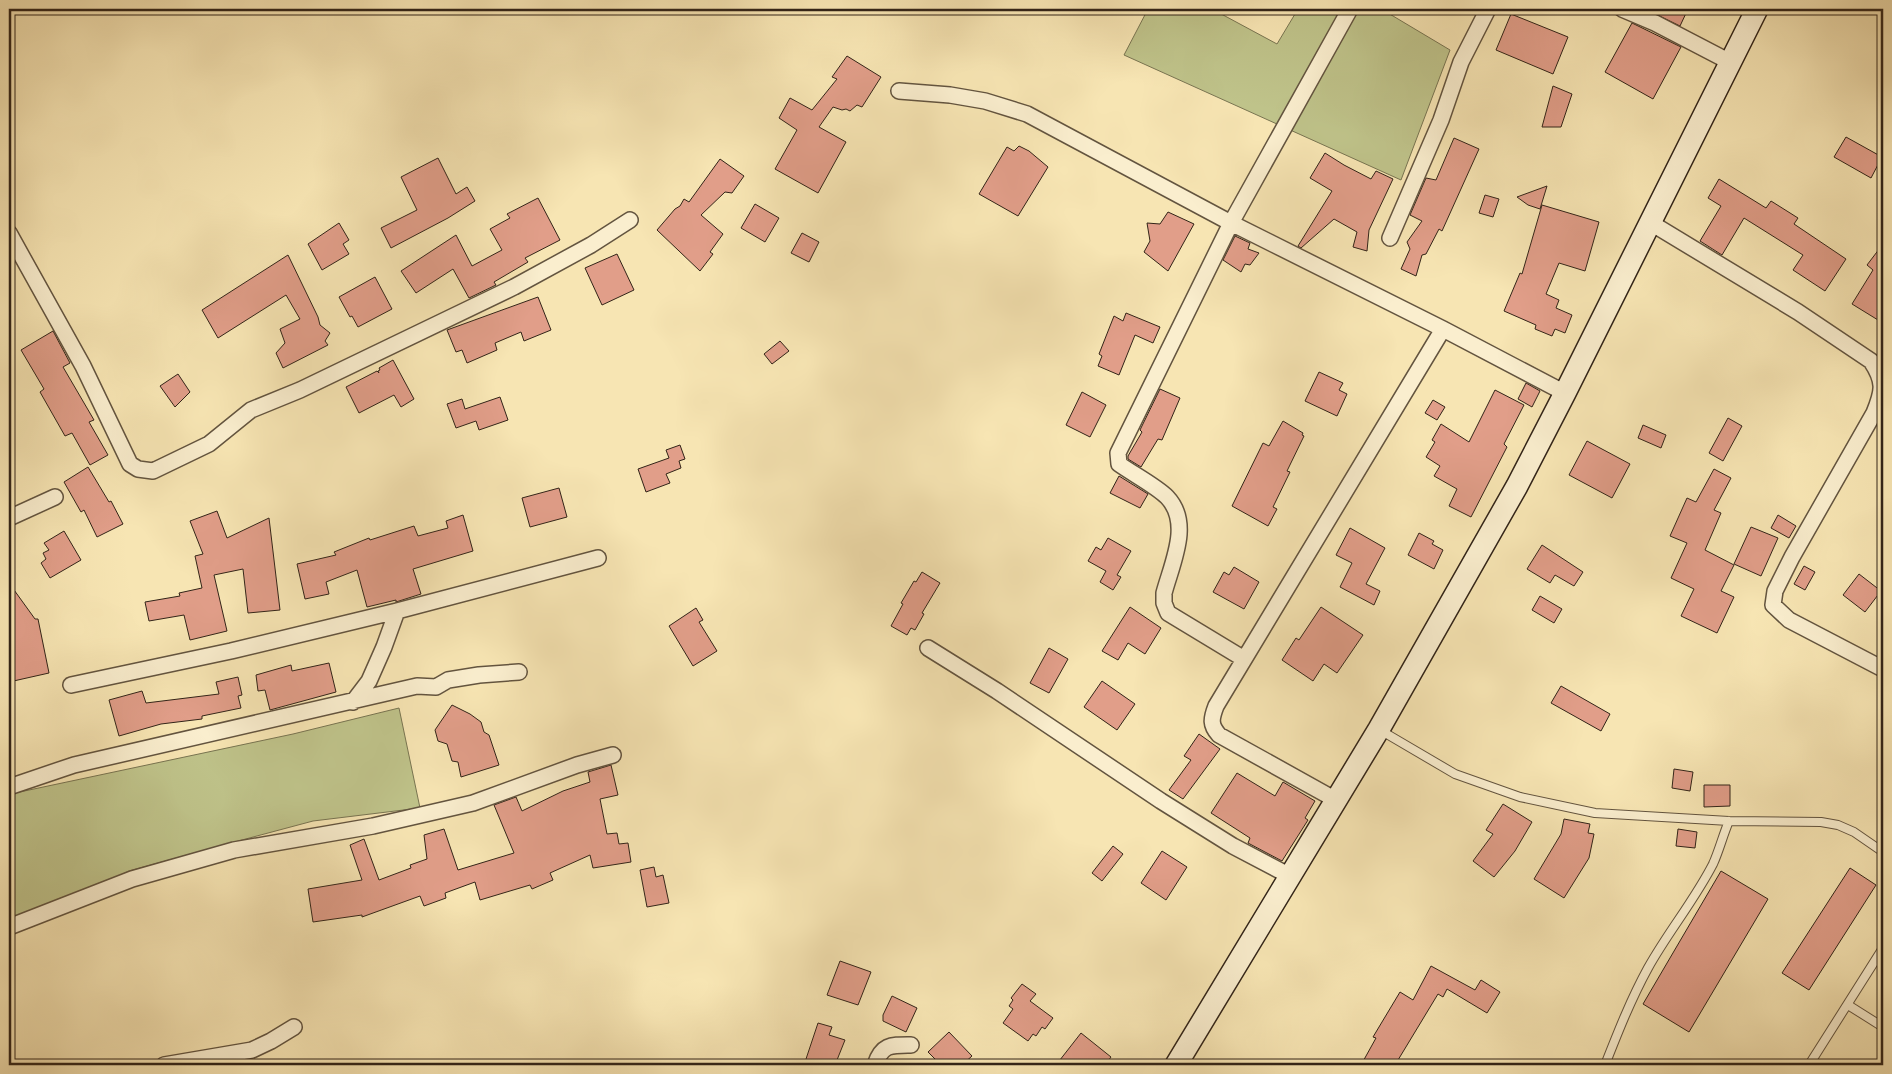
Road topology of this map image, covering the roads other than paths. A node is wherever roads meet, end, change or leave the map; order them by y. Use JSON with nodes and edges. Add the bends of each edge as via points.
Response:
{"nodes":[{"id":1,"x":1350,"y":9,"type":"edge"},
{"id":2,"x":1488,"y":9,"type":"edge"},
{"id":3,"x":1622,"y":9,"type":"edge"},
{"id":4,"x":1756,"y":9,"type":"edge"},
{"id":5,"x":1730,"y":62,"type":"junction"},
{"id":6,"x":899,"y":91,"type":"dead end"},
{"id":7,"x":630,"y":220,"type":"dead end"},
{"id":8,"x":1231,"y":223,"type":"junction"},
{"id":9,"x":1651,"y":223,"type":"junction"},
{"id":10,"x":9,"y":233,"type":"edge"},
{"id":11,"x":1390,"y":238,"type":"dead end"},
{"id":12,"x":1443,"y":328,"type":"junction"},
{"id":13,"x":1565,"y":393,"type":"junction"},
{"id":14,"x":55,"y":497,"type":"dead end"},
{"id":15,"x":9,"y":518,"type":"edge"},
{"id":16,"x":598,"y":558,"type":"dead end"},
{"id":17,"x":396,"y":611,"type":"junction"},
{"id":18,"x":928,"y":648,"type":"dead end"},
{"id":19,"x":1244,"y":659,"type":"junction"},
{"id":20,"x":1883,"y":669,"type":"edge"},
{"id":21,"x":519,"y":672,"type":"dead end"},
{"id":22,"x":70,"y":685,"type":"dead end"},
{"id":23,"x":353,"y":702,"type":"junction"},
{"id":24,"x":1378,"y":729,"type":"junction"},
{"id":25,"x":613,"y":755,"type":"dead end"},
{"id":26,"x":9,"y":787,"type":"edge"},
{"id":27,"x":1336,"y":800,"type":"junction"},
{"id":28,"x":1729,"y":821,"type":"junction"},
{"id":29,"x":1883,"y":852,"type":"edge"},
{"id":30,"x":1290,"y":876,"type":"junction"},
{"id":31,"x":9,"y":927,"type":"edge"},
{"id":32,"x":1883,"y":948,"type":"edge"},
{"id":33,"x":1848,"y":1005,"type":"junction"},
{"id":34,"x":294,"y":1027,"type":"dead end"},
{"id":35,"x":1883,"y":1027,"type":"edge"},
{"id":36,"x":911,"y":1045,"type":"dead end"},
{"id":37,"x":164,"y":1065,"type":"edge"},
{"id":38,"x":875,"y":1065,"type":"edge"},
{"id":39,"x":1176,"y":1065,"type":"edge"},
{"id":40,"x":1605,"y":1065,"type":"edge"},
{"id":41,"x":1809,"y":1065,"type":"edge"}],
"edges":[{"from":1,"to":8,"type":"street"},
{"from":2,"to":11,"type":"street","via":[[1461,62],[1442,120]]},
{"from":3,"to":5,"type":"street"},
{"from":4,"to":5,"type":"street"},
{"from":5,"to":9,"type":"street"},
{"from":6,"to":8,"type":"street","via":[[985,101],[1027,114]]},
{"from":7,"to":10,"type":"street","via":[[514,288],[251,410],[209,444],[154,470],[138,469],[130,464],[82,366]]},
{"from":8,"to":12,"type":"street"},
{"from":8,"to":19,"type":"street","via":[[1118,458],[1119,464],[1166,497],[1176,510],[1180,528],[1164,593],[1168,612]]},
{"from":9,"to":13,"type":"street"},
{"from":9,"to":20,"type":"street","via":[[1872,361],[1879,373],[1882,386],[1874,413],[1775,590],[1773,605],[1789,620]]},
{"from":12,"to":13,"type":"street"},
{"from":12,"to":19,"type":"street"},
{"from":13,"to":24,"type":"street","via":[[1517,486]]},
{"from":14,"to":15,"type":"street"},
{"from":16,"to":17,"type":"street"},
{"from":17,"to":22,"type":"street"},
{"from":17,"to":23,"type":"street","via":[[370,681]]},
{"from":18,"to":30,"type":"street","via":[[1161,801],[1233,846]]},
{"from":19,"to":27,"type":"street","via":[[1216,706],[1213,728],[1220,735]]},
{"from":21,"to":23,"type":"street","via":[[448,680],[436,687],[417,686]]},
{"from":23,"to":26,"type":"street","via":[[74,765]]},
{"from":24,"to":27,"type":"street"},
{"from":24,"to":28,"type":"lane","via":[[1455,774],[1520,797],[1595,813]]},
{"from":25,"to":31,"type":"street","via":[[473,803],[373,826],[234,850],[132,879]]},
{"from":27,"to":30,"type":"street"},
{"from":28,"to":29,"type":"lane","via":[[1838,825]]},
{"from":28,"to":40,"type":"lane","via":[[1713,863],[1647,969]]},
{"from":30,"to":39,"type":"street"},
{"from":32,"to":33,"type":"lane"},
{"from":33,"to":35,"type":"lane"},
{"from":33,"to":41,"type":"lane"},
{"from":34,"to":37,"type":"street","via":[[252,1050]]},
{"from":36,"to":38,"type":"street","via":[[891,1045],[882,1050]]}]}
